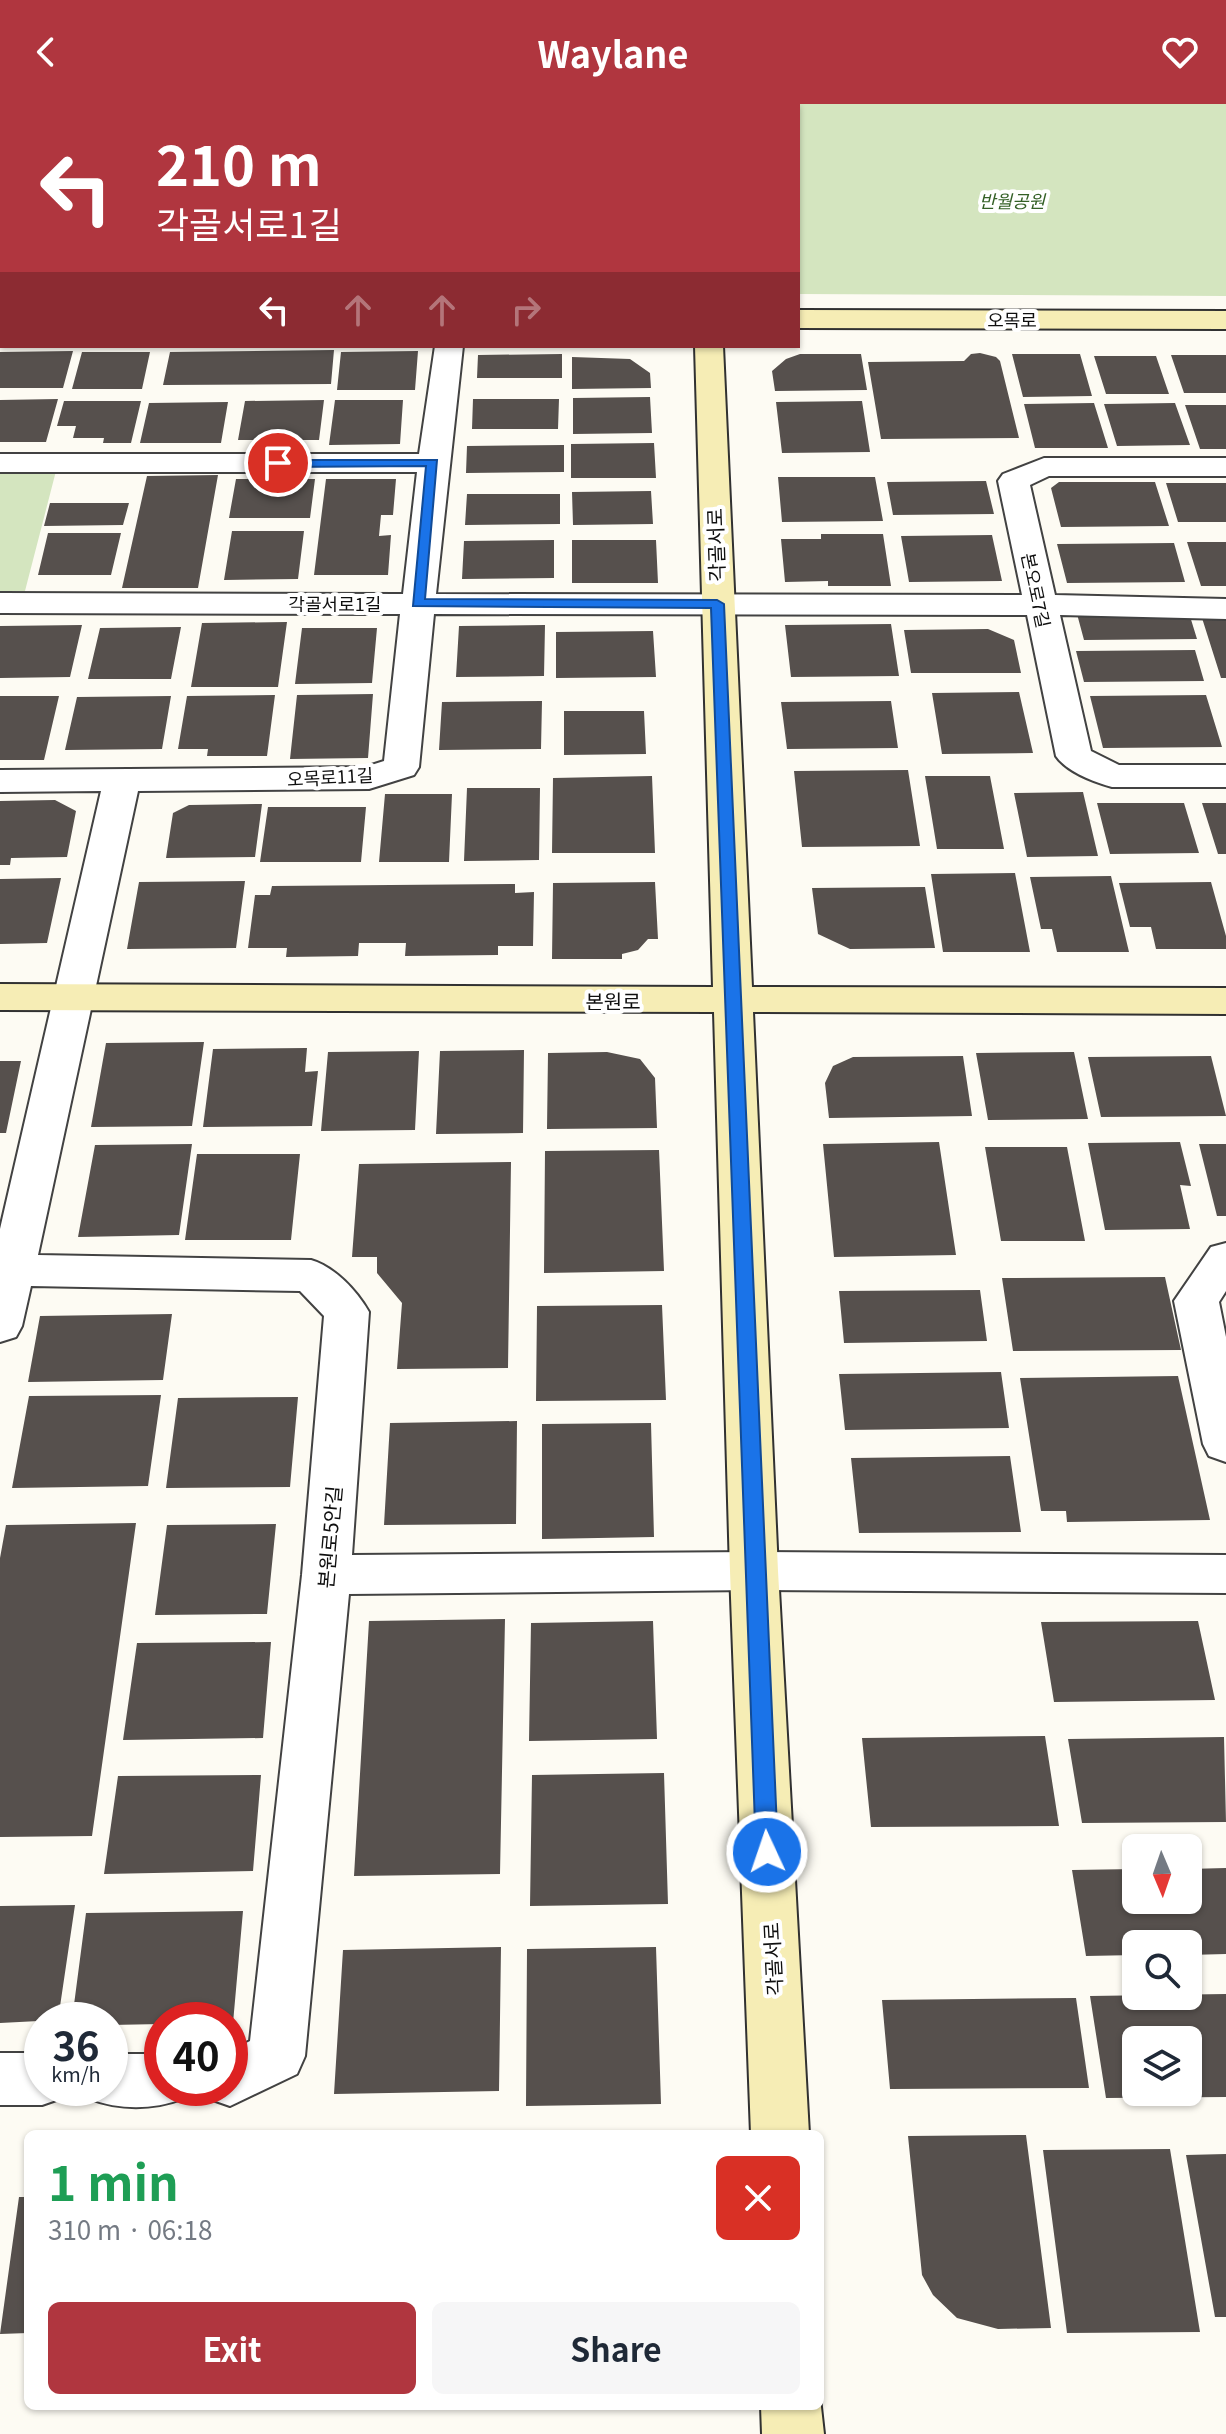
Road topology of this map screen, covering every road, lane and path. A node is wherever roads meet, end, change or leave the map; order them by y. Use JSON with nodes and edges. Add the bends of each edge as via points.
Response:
{"nodes":[{"id":1,"x":800,"y":319,"type":"edge"},
{"id":2,"x":1226,"y":320,"type":"edge"},
{"id":3,"x":449,"y":348,"type":"edge"},
{"id":4,"x":709,"y":348,"type":"edge"},
{"id":5,"x":0,"y":463,"type":"edge"},
{"id":6,"x":433,"y":463,"type":"junction"},
{"id":7,"x":1226,"y":467,"type":"edge"},
{"id":8,"x":0,"y":603,"type":"edge"},
{"id":9,"x":418,"y":603,"type":"junction"},
{"id":10,"x":717,"y":604,"type":"junction"},
{"id":11,"x":1040,"y":605,"type":"junction"},
{"id":12,"x":1226,"y":609,"type":"edge"},
{"id":13,"x":1226,"y":776,"type":"edge"},
{"id":14,"x":122,"y":780,"type":"junction"},
{"id":15,"x":0,"y":781,"type":"edge"},
{"id":16,"x":0,"y":997,"type":"edge"},
{"id":17,"x":73,"y":998,"type":"junction"},
{"id":18,"x":734,"y":1000,"type":"junction"},
{"id":19,"x":1226,"y":1001,"type":"edge"},
{"id":20,"x":1226,"y":1258,"type":"edge"},
{"id":21,"x":6,"y":1270,"type":"edge"},
{"id":22,"x":0,"y":1326,"type":"edge"},
{"id":23,"x":1226,"y":1444,"type":"edge"},
{"id":24,"x":754,"y":1571,"type":"junction"},
{"id":25,"x":1226,"y":1574,"type":"edge"},
{"id":26,"x":326,"y":1575,"type":"junction"},
{"id":27,"x":248,"y":2071,"type":"edge"},
{"id":28,"x":0,"y":2079,"type":"edge"},
{"id":29,"x":24,"y":2079,"type":"edge"},
{"id":30,"x":780,"y":2130,"type":"edge"},
{"id":31,"x":792,"y":2410,"type":"edge"},
{"id":32,"x":793,"y":2434,"type":"edge"}],
"edges":[{"from":1,"to":2,"type":"street","name":"오목로"},
{"from":3,"to":6,"type":"street","name":"오목로11길"},
{"from":4,"to":10,"type":"street","name":"각골서로"},
{"from":5,"to":6,"type":"street"},
{"from":6,"to":9,"type":"street","name":"오목로11길"},
{"from":7,"to":11,"type":"street","name":"본오로7길","via":[[1044,467],[1014,481]]},
{"from":8,"to":9,"type":"street","name":"각골서로1길"},
{"from":9,"to":10,"type":"street","name":"각골서로1길"},
{"from":9,"to":14,"type":"street","name":"오목로11길","via":[[401,767],[369,778]]},
{"from":10,"to":11,"type":"street","name":"각골서로1길"},
{"from":10,"to":18,"type":"street","name":"각골서로"},
{"from":11,"to":12,"type":"street","name":"각골서로1길"},
{"from":11,"to":13,"type":"street","name":"본오로7길","via":[[1074,756],[1112,776]]},
{"from":14,"to":15,"type":"street","name":"오목로11길"},
{"from":14,"to":17,"type":"street"},
{"from":16,"to":17,"type":"street","name":"본원로"},
{"from":17,"to":18,"type":"street","name":"본원로"},
{"from":17,"to":21,"type":"street"},
{"from":18,"to":19,"type":"street","name":"본원로"},
{"from":18,"to":24,"type":"street","name":"각골서로"},
{"from":20,"to":23,"type":"street","via":[[1196,1301]]},
{"from":21,"to":22,"type":"street"},
{"from":21,"to":26,"type":"street","name":"본원로5안길","via":[[311,1276],[347,1312]]},
{"from":24,"to":25,"type":"street"},
{"from":24,"to":26,"type":"street"},
{"from":24,"to":30,"type":"street","name":"각골서로"},
{"from":26,"to":27,"type":"street","name":"본원로5안길","via":[[277,2056]]},
{"from":28,"to":29,"type":"street"},
{"from":31,"to":32,"type":"street"}]}
